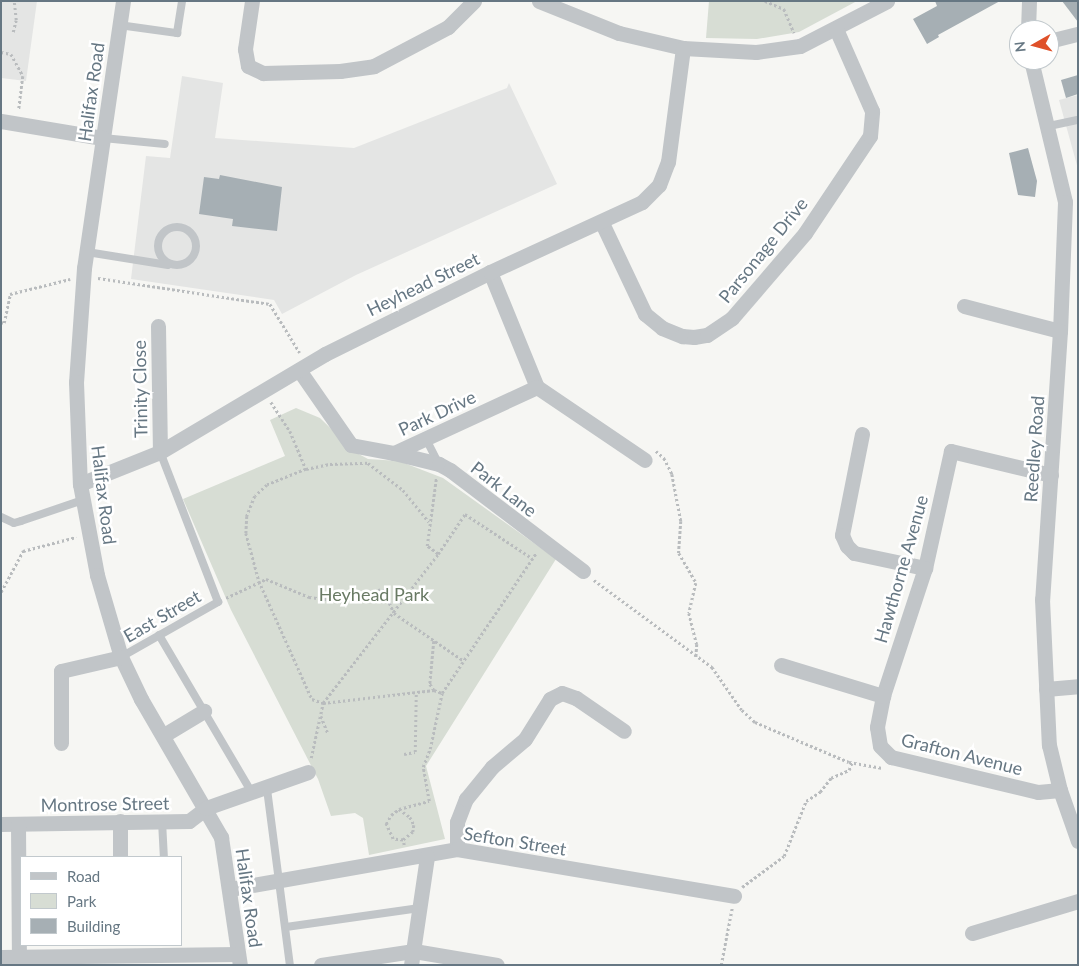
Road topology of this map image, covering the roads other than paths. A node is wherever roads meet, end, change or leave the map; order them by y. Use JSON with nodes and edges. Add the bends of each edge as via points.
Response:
{"nodes":[{"id":1,"x":123,"y":1,"type":"edge"},
{"id":2,"x":182,"y":1,"type":"edge"},
{"id":3,"x":252,"y":1,"type":"edge"},
{"id":4,"x":474,"y":1,"type":"edge"},
{"id":5,"x":539,"y":1,"type":"edge"},
{"id":6,"x":888,"y":1,"type":"edge"},
{"id":7,"x":1029,"y":1,"type":"edge"},
{"id":8,"x":1028,"y":20,"type":"edge"},
{"id":9,"x":119,"y":25,"type":"junction"},
{"id":10,"x":836,"y":28,"type":"junction"},
{"id":11,"x":1078,"y":34,"type":"edge"},
{"id":12,"x":1059,"y":39,"type":"edge"},
{"id":13,"x":682,"y":48,"type":"junction"},
{"id":14,"x":1034,"y":70,"type":"edge"},
{"id":15,"x":1078,"y":120,"type":"edge"},
{"id":16,"x":1,"y":121,"type":"edge"},
{"id":17,"x":1048,"y":126,"type":"junction"},
{"id":18,"x":103,"y":138,"type":"junction"},
{"id":19,"x":165,"y":144,"type":"dead end"},
{"id":20,"x":602,"y":223,"type":"junction"},
{"id":21,"x":87,"y":252,"type":"junction"},
{"id":22,"x":170,"y":265,"type":"junction"},
{"id":23,"x":490,"y":272,"type":"junction"},
{"id":24,"x":964,"y":306,"type":"dead end"},
{"id":25,"x":158,"y":326,"type":"dead end"},
{"id":26,"x":1060,"y":331,"type":"junction"},
{"id":27,"x":303,"y":368,"type":"junction"},
{"id":28,"x":537,"y":387,"type":"junction"},
{"id":29,"x":862,"y":434,"type":"dead end"},
{"id":30,"x":426,"y":439,"type":"junction"},
{"id":31,"x":160,"y":452,"type":"junction"},
{"id":32,"x":394,"y":454,"type":"junction"},
{"id":33,"x":645,"y":460,"type":"road end"},
{"id":34,"x":439,"y":464,"type":"junction"},
{"id":35,"x":1051,"y":474,"type":"junction"},
{"id":36,"x":80,"y":484,"type":"junction"},
{"id":37,"x":83,"y":500,"type":"junction"},
{"id":38,"x":1,"y":516,"type":"edge"},
{"id":39,"x":925,"y":568,"type":"junction"},
{"id":40,"x":583,"y":571,"type":"road end"},
{"id":41,"x":159,"y":636,"type":"junction"},
{"id":42,"x":121,"y":657,"type":"junction"},
{"id":43,"x":781,"y":665,"type":"dead end"},
{"id":44,"x":1078,"y":686,"type":"edge"},
{"id":45,"x":1046,"y":689,"type":"junction"},
{"id":46,"x":883,"y":696,"type":"junction"},
{"id":47,"x":204,"y":711,"type":"junction"},
{"id":48,"x":624,"y":731,"type":"dead end"},
{"id":49,"x":164,"y":735,"type":"junction"},
{"id":50,"x":61,"y":743,"type":"dead end"},
{"id":51,"x":308,"y":772,"type":"road end"},
{"id":52,"x":267,"y":789,"type":"junction"},
{"id":53,"x":1060,"y":790,"type":"junction"},
{"id":54,"x":252,"y":794,"type":"junction"},
{"id":55,"x":206,"y":808,"type":"junction"},
{"id":56,"x":120,"y":821,"type":"junction"},
{"id":57,"x":162,"y":821,"type":"junction"},
{"id":58,"x":1,"y":824,"type":"edge"},
{"id":59,"x":18,"y":824,"type":"junction"},
{"id":60,"x":1078,"y":841,"type":"edge"},
{"id":61,"x":457,"y":849,"type":"junction"},
{"id":62,"x":120,"y":856,"type":"edge"},
{"id":63,"x":164,"y":856,"type":"edge"},
{"id":64,"x":427,"y":856,"type":"junction"},
{"id":65,"x":280,"y":881,"type":"junction"},
{"id":66,"x":230,"y":889,"type":"junction"},
{"id":67,"x":734,"y":896,"type":"road end"},
{"id":68,"x":1078,"y":900,"type":"edge"},
{"id":69,"x":420,"y":908,"type":"junction"},
{"id":70,"x":286,"y":927,"type":"junction"},
{"id":71,"x":972,"y":934,"type":"dead end"},
{"id":72,"x":121,"y":950,"type":"edge"},
{"id":73,"x":169,"y":950,"type":"edge"},
{"id":74,"x":1,"y":957,"type":"edge"},
{"id":75,"x":413,"y":958,"type":"edge"},
{"id":76,"x":186,"y":960,"type":"edge"},
{"id":77,"x":239,"y":960,"type":"edge"},
{"id":78,"x":19,"y":961,"type":"edge"},
{"id":79,"x":458,"y":961,"type":"edge"},
{"id":80,"x":290,"y":965,"type":"edge"},
{"id":81,"x":321,"y":965,"type":"edge"},
{"id":82,"x":497,"y":965,"type":"edge"}],
"edges":[{"from":1,"to":9,"type":"street","name":"Halifax Road"},
{"from":2,"to":9,"type":"lane","via":[[177,33]]},
{"from":3,"to":4,"type":"street","via":[[245,49],[248,66],[263,73],[340,71],[374,66],[448,26]]},
{"from":5,"to":13,"type":"street","via":[[619,33]]},
{"from":6,"to":10,"type":"street"},
{"from":7,"to":8,"type":"street"},
{"from":9,"to":18,"type":"street","name":"Halifax Road"},
{"from":10,"to":13,"type":"street","via":[[800,46],[756,52]]},
{"from":10,"to":20,"type":"street","name":"Parsonage Drive","via":[[872,111],[870,136],[805,233],[732,318],[700,336],[682,336],[662,328],[645,314]]},
{"from":11,"to":12,"type":"street"},
{"from":13,"to":20,"type":"street","name":"Heyhead Street","via":[[668,162],[659,185],[642,202]]},
{"from":14,"to":17,"type":"street","name":"Reedley Road"},
{"from":15,"to":17,"type":"lane"},
{"from":16,"to":18,"type":"street"},
{"from":17,"to":26,"type":"street","name":"Reedley Road","via":[[1065,202]]},
{"from":18,"to":19,"type":"lane"},
{"from":18,"to":21,"type":"street","name":"Halifax Road"},
{"from":20,"to":23,"type":"street","name":"Heyhead Street"},
{"from":21,"to":22,"type":"lane"},
{"from":21,"to":36,"type":"street","name":"Halifax Road","via":[[76,382]]},
{"from":22,"to":22,"type":"lane","via":[[181,266],[191,260],[196,250],[195,239],[188,230],[178,226],[167,229],[159,237],[157,248],[161,258]]},
{"from":23,"to":27,"type":"street","name":"Heyhead Street"},
{"from":23,"to":28,"type":"street"},
{"from":24,"to":26,"type":"street"},
{"from":25,"to":31,"type":"street","name":"Trinity Close"},
{"from":26,"to":35,"type":"street","name":"Reedley Road"},
{"from":27,"to":31,"type":"street","name":"Heyhead Street"},
{"from":27,"to":32,"type":"street","name":"Park Drive","via":[[351,445]]},
{"from":28,"to":30,"type":"street","name":"Park Drive"},
{"from":28,"to":33,"type":"street"},
{"from":29,"to":39,"type":"street","via":[[842,535],[847,546],[854,553]]},
{"from":30,"to":32,"type":"street","name":"Park Drive"},
{"from":30,"to":34,"type":"lane"},
{"from":31,"to":36,"type":"street","name":"Heyhead Street"},
{"from":31,"to":41,"type":"lane","name":"East Street","via":[[218,602]]},
{"from":32,"to":34,"type":"street","name":"Park Lane"},
{"from":34,"to":40,"type":"street","name":"Park Lane"},
{"from":35,"to":39,"type":"street","name":"Hawthorne Avenue","via":[[951,451]]},
{"from":35,"to":45,"type":"street","name":"Reedley Road","via":[[1042,599]]},
{"from":36,"to":37,"type":"street","name":"Halifax Road"},
{"from":37,"to":38,"type":"lane","via":[[21,522]]},
{"from":37,"to":42,"type":"street","name":"Halifax Road","via":[[97,575]]},
{"from":39,"to":46,"type":"street","name":"Hawthorne Avenue"},
{"from":41,"to":42,"type":"lane","name":"East Street"},
{"from":41,"to":47,"type":"lane"},
{"from":42,"to":49,"type":"street","name":"Halifax Road","via":[[141,699]]},
{"from":42,"to":50,"type":"street","via":[[61,671]]},
{"from":43,"to":46,"type":"street"},
{"from":44,"to":45,"type":"street"},
{"from":45,"to":53,"type":"street","name":"Reedley Road","via":[[1049,745]]},
{"from":46,"to":53,"type":"street","name":"Grafton Avenue","via":[[877,728],[880,746],[891,757],[1038,792]]},
{"from":47,"to":49,"type":"street"},
{"from":47,"to":54,"type":"lane"},
{"from":48,"to":61,"type":"street","via":[[576,698],[562,693],[550,699],[525,739],[492,767],[466,799],[457,822]]},
{"from":49,"to":55,"type":"street","name":"Halifax Road"},
{"from":51,"to":52,"type":"street","name":"Montrose Street"},
{"from":52,"to":54,"type":"street","name":"Montrose Street"},
{"from":52,"to":65,"type":"lane"},
{"from":53,"to":60,"type":"street","name":"Reedley Road"},
{"from":54,"to":55,"type":"street","name":"Montrose Street"},
{"from":55,"to":57,"type":"street","name":"Montrose Street","via":[[189,821]]},
{"from":55,"to":66,"type":"street","name":"Halifax Road","via":[[221,837]]},
{"from":56,"to":57,"type":"street","name":"Montrose Street"},
{"from":56,"to":59,"type":"street","name":"Montrose Street"},
{"from":56,"to":62,"type":"street"},
{"from":57,"to":63,"type":"lane"},
{"from":58,"to":59,"type":"street","name":"Montrose Street"},
{"from":59,"to":78,"type":"street"},
{"from":61,"to":64,"type":"street","name":"Sefton Street"},
{"from":61,"to":67,"type":"street","name":"Sefton Street"},
{"from":64,"to":65,"type":"street","name":"Sefton Street"},
{"from":64,"to":69,"type":"street"},
{"from":65,"to":66,"type":"street","name":"Sefton Street"},
{"from":65,"to":70,"type":"lane"},
{"from":66,"to":77,"type":"street","name":"Halifax Road"},
{"from":68,"to":71,"type":"street"},
{"from":69,"to":70,"type":"lane"},
{"from":69,"to":75,"type":"street"},
{"from":70,"to":80,"type":"lane"},
{"from":72,"to":73,"type":"street"},
{"from":72,"to":78,"type":"street"},
{"from":73,"to":76,"type":"street"},
{"from":74,"to":78,"type":"street"},
{"from":75,"to":79,"type":"street"},
{"from":75,"to":81,"type":"street"},
{"from":76,"to":77,"type":"street"},
{"from":79,"to":82,"type":"street"}]}
